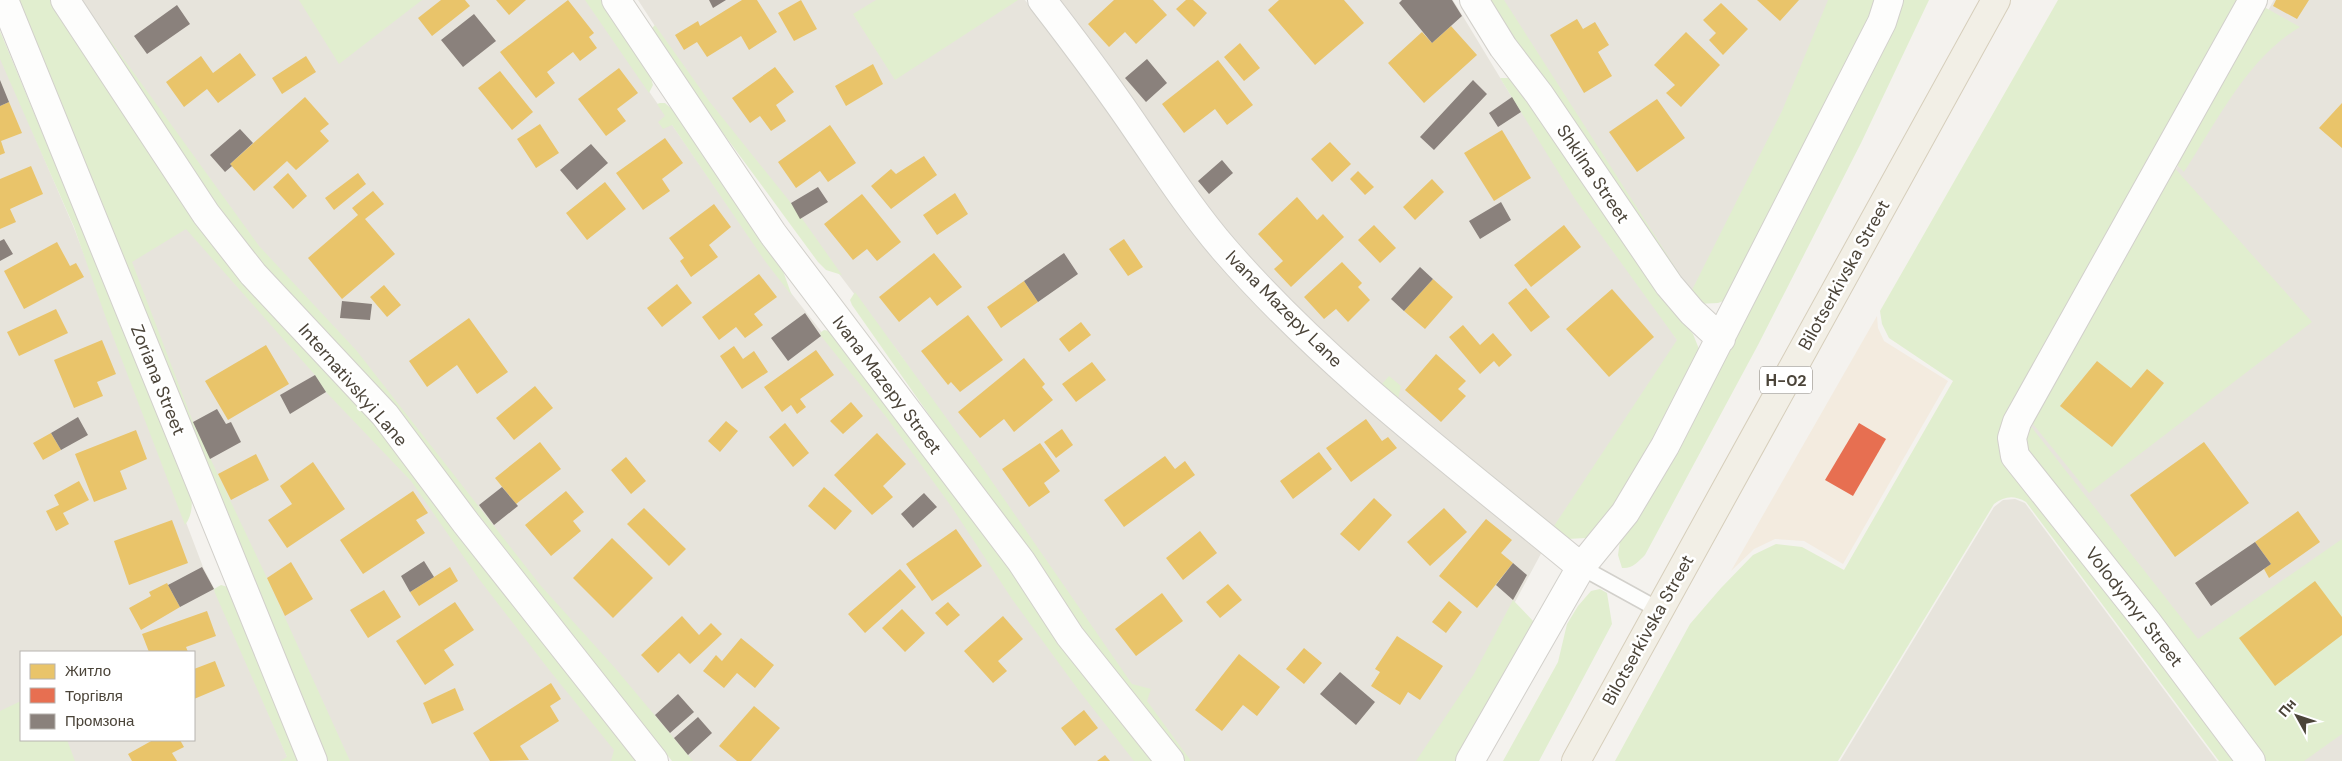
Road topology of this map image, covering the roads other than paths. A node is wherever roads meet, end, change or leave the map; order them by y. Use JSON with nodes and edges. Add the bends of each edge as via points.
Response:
{"nodes":[{"id":1,"x":4,"y":0,"type":"edge"},
{"id":2,"x":64,"y":0,"type":"edge"},
{"id":3,"x":616,"y":0,"type":"edge"},
{"id":4,"x":1042,"y":0,"type":"edge"},
{"id":5,"x":1474,"y":0,"type":"edge"},
{"id":6,"x":1889,"y":0,"type":"edge"},
{"id":7,"x":1996,"y":0,"type":"edge"},
{"id":8,"x":2253,"y":0,"type":"edge"},
{"id":9,"x":1722,"y":339,"type":"junction"},
{"id":10,"x":1581,"y":567,"type":"junction"},
{"id":11,"x":1659,"y":610,"type":"junction"},
{"id":12,"x":313,"y":761,"type":"edge"},
{"id":13,"x":654,"y":761,"type":"edge"},
{"id":14,"x":1170,"y":761,"type":"edge"},
{"id":15,"x":1470,"y":761,"type":"edge"},
{"id":16,"x":1576,"y":761,"type":"edge"},
{"id":17,"x":2251,"y":761,"type":"edge"}],
"edges":[{"from":1,"to":12,"type":"street","name":"Zoriana Street"},
{"from":2,"to":13,"type":"street","name":"Internativskyi Lane","via":[[206,214],[254,274],[385,415]]},
{"from":3,"to":14,"type":"street","name":"Ivana Mazepy Street","via":[[773,234],[1021,561],[1070,636]]},
{"from":4,"to":10,"type":"street","name":"Ivana Mazepy Lane","via":[[1095,68],[1172,181],[1223,248],[1293,323],[1385,405]]},
{"from":5,"to":9,"type":"street","name":"Shkilna Street","via":[[1503,47],[1539,94],[1669,286]]},
{"from":6,"to":9,"type":"street","via":[[1882,22]]},
{"from":7,"to":11,"type":"main road","name":"Bilotserkivska Street","number":"Н-02"},
{"from":8,"to":17,"type":"street","name":"Volodymyr Street","via":[[2017,422],[2012,438],[2015,456],[2147,622]]},
{"from":9,"to":10,"type":"street","via":[[1625,513]]},
{"from":10,"to":11,"type":"lane"},
{"from":10,"to":15,"type":"street"},
{"from":11,"to":16,"type":"main road","name":"Bilotserkivska Street","number":"Н-02"}]}
